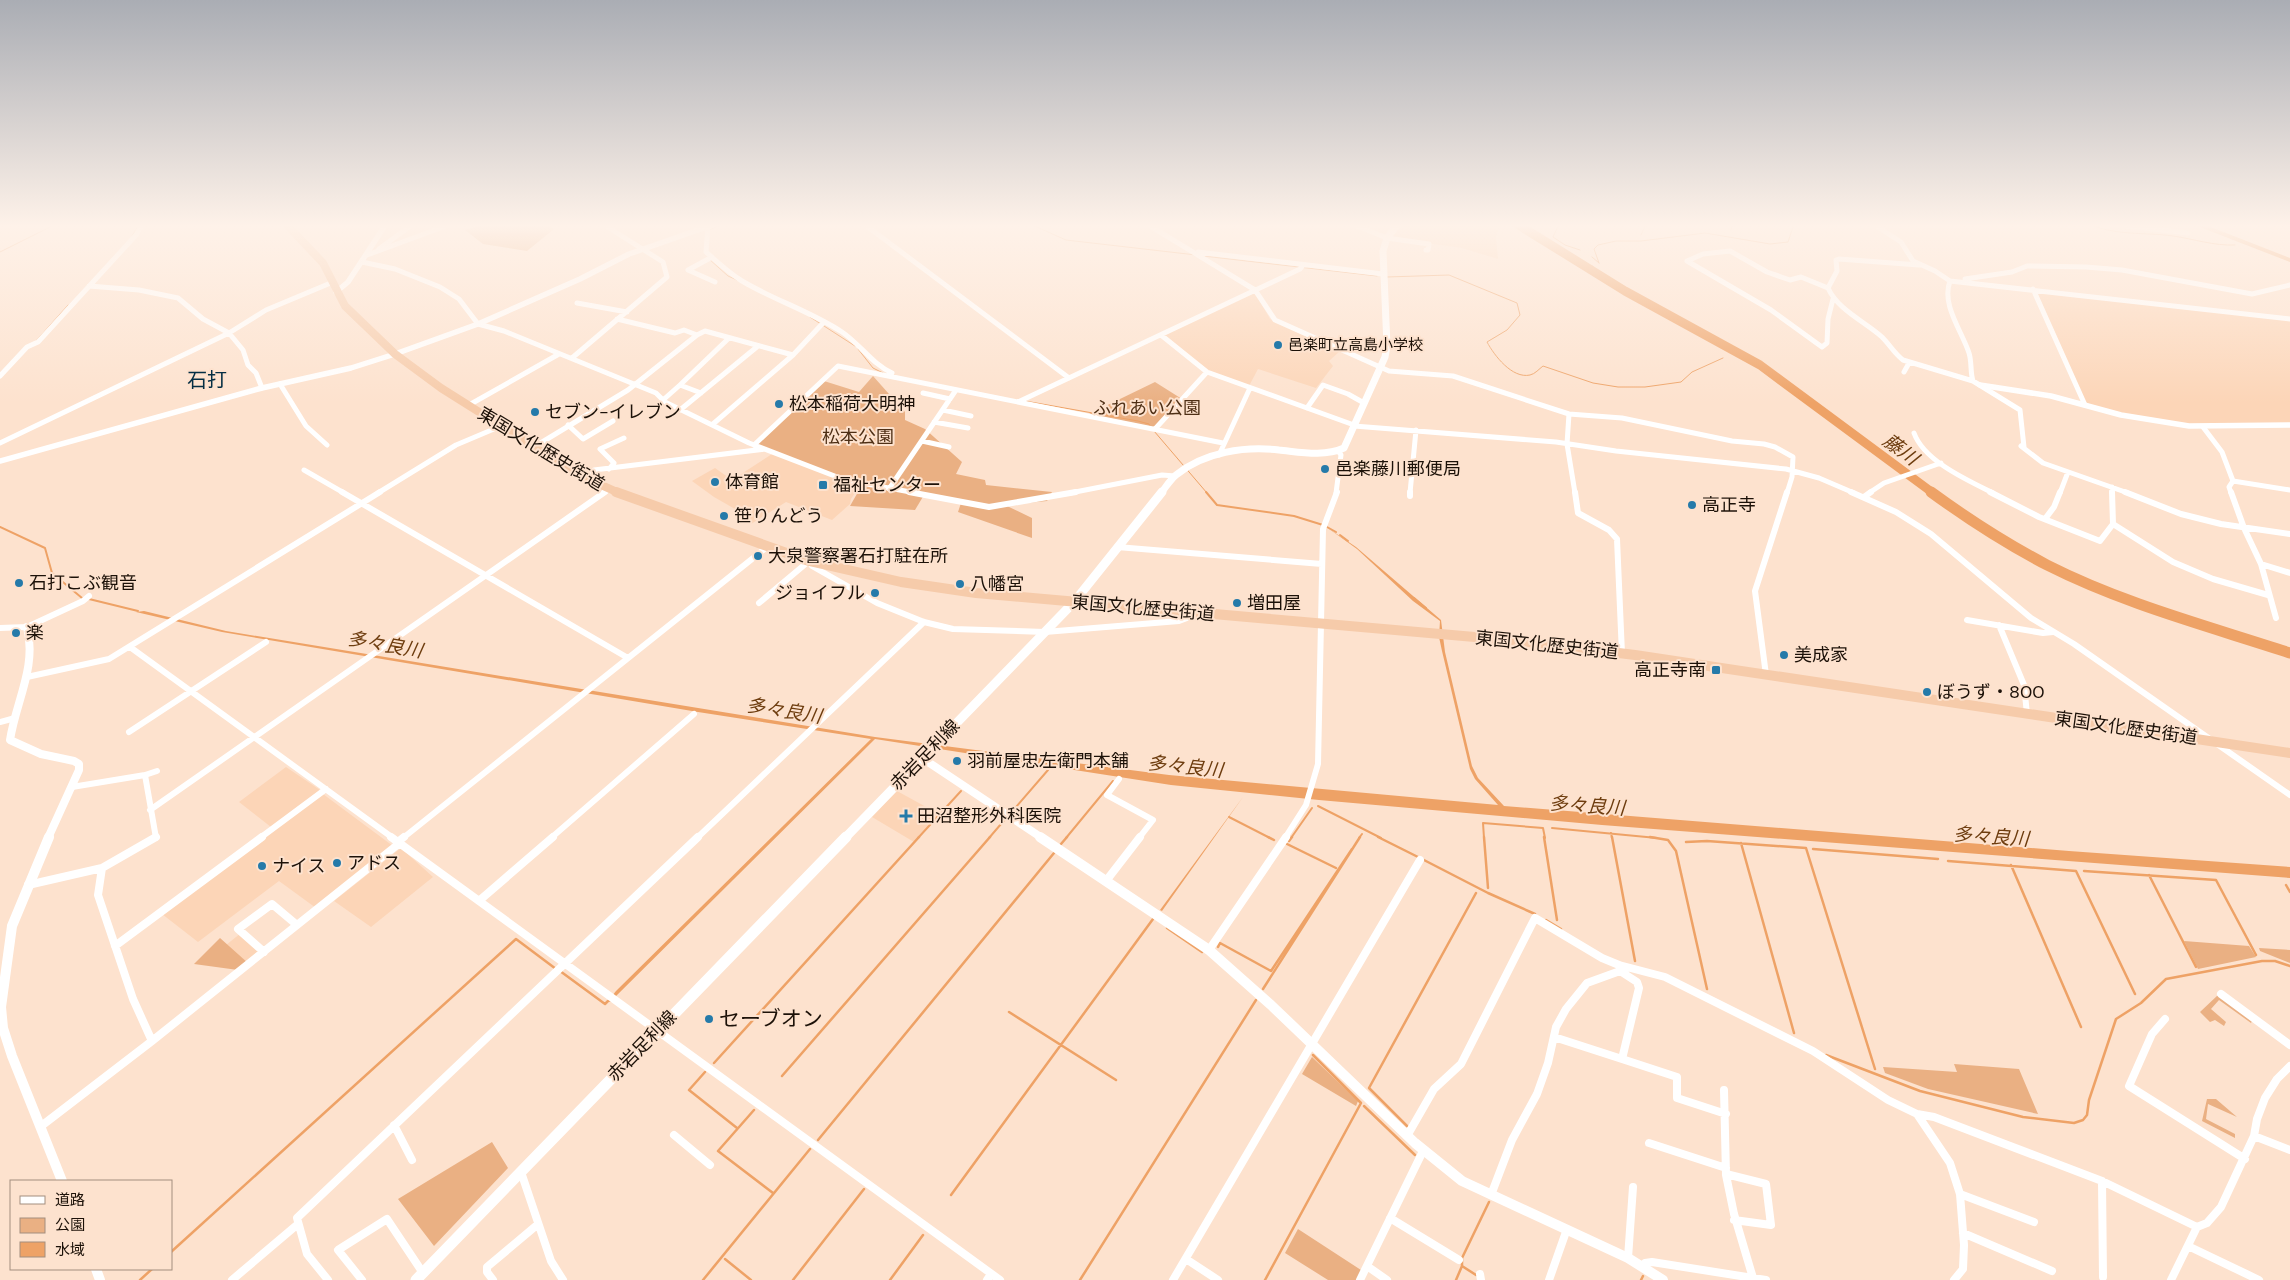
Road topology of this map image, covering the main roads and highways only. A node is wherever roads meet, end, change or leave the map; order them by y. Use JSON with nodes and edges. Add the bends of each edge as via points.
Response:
{"nodes":[{"id":1,"x":334,"y":284,"type":"edge"},
{"id":2,"x":1384,"y":284,"type":"edge"},
{"id":3,"x":1074,"y":602,"type":"junction"},
{"id":4,"x":931,"y":749,"type":"joint"},
{"id":5,"x":2290,"y":752,"type":"edge"},
{"id":6,"x":419,"y":1276,"type":"edge"}],
"edges":[{"from":1,"to":3,"type":"highway","name":"東国文化歴史街道","via":[[351,313],[395,354],[441,388],[608,490],[767,547],[853,572],[937,588]]},
{"from":2,"to":3,"type":"main road","name":"赤岩足利線","via":[[1387,346],[1347,444],[1339,452],[1325,453],[1256,448],[1192,464],[1175,476]]},
{"from":3,"to":4,"type":"main road","name":"赤岩足利線"},
{"from":3,"to":5,"type":"highway","name":"東国文化歴史街道","via":[[1440,634],[1622,654]]},
{"from":4,"to":6,"type":"main road","name":"赤岩足利線"}]}
